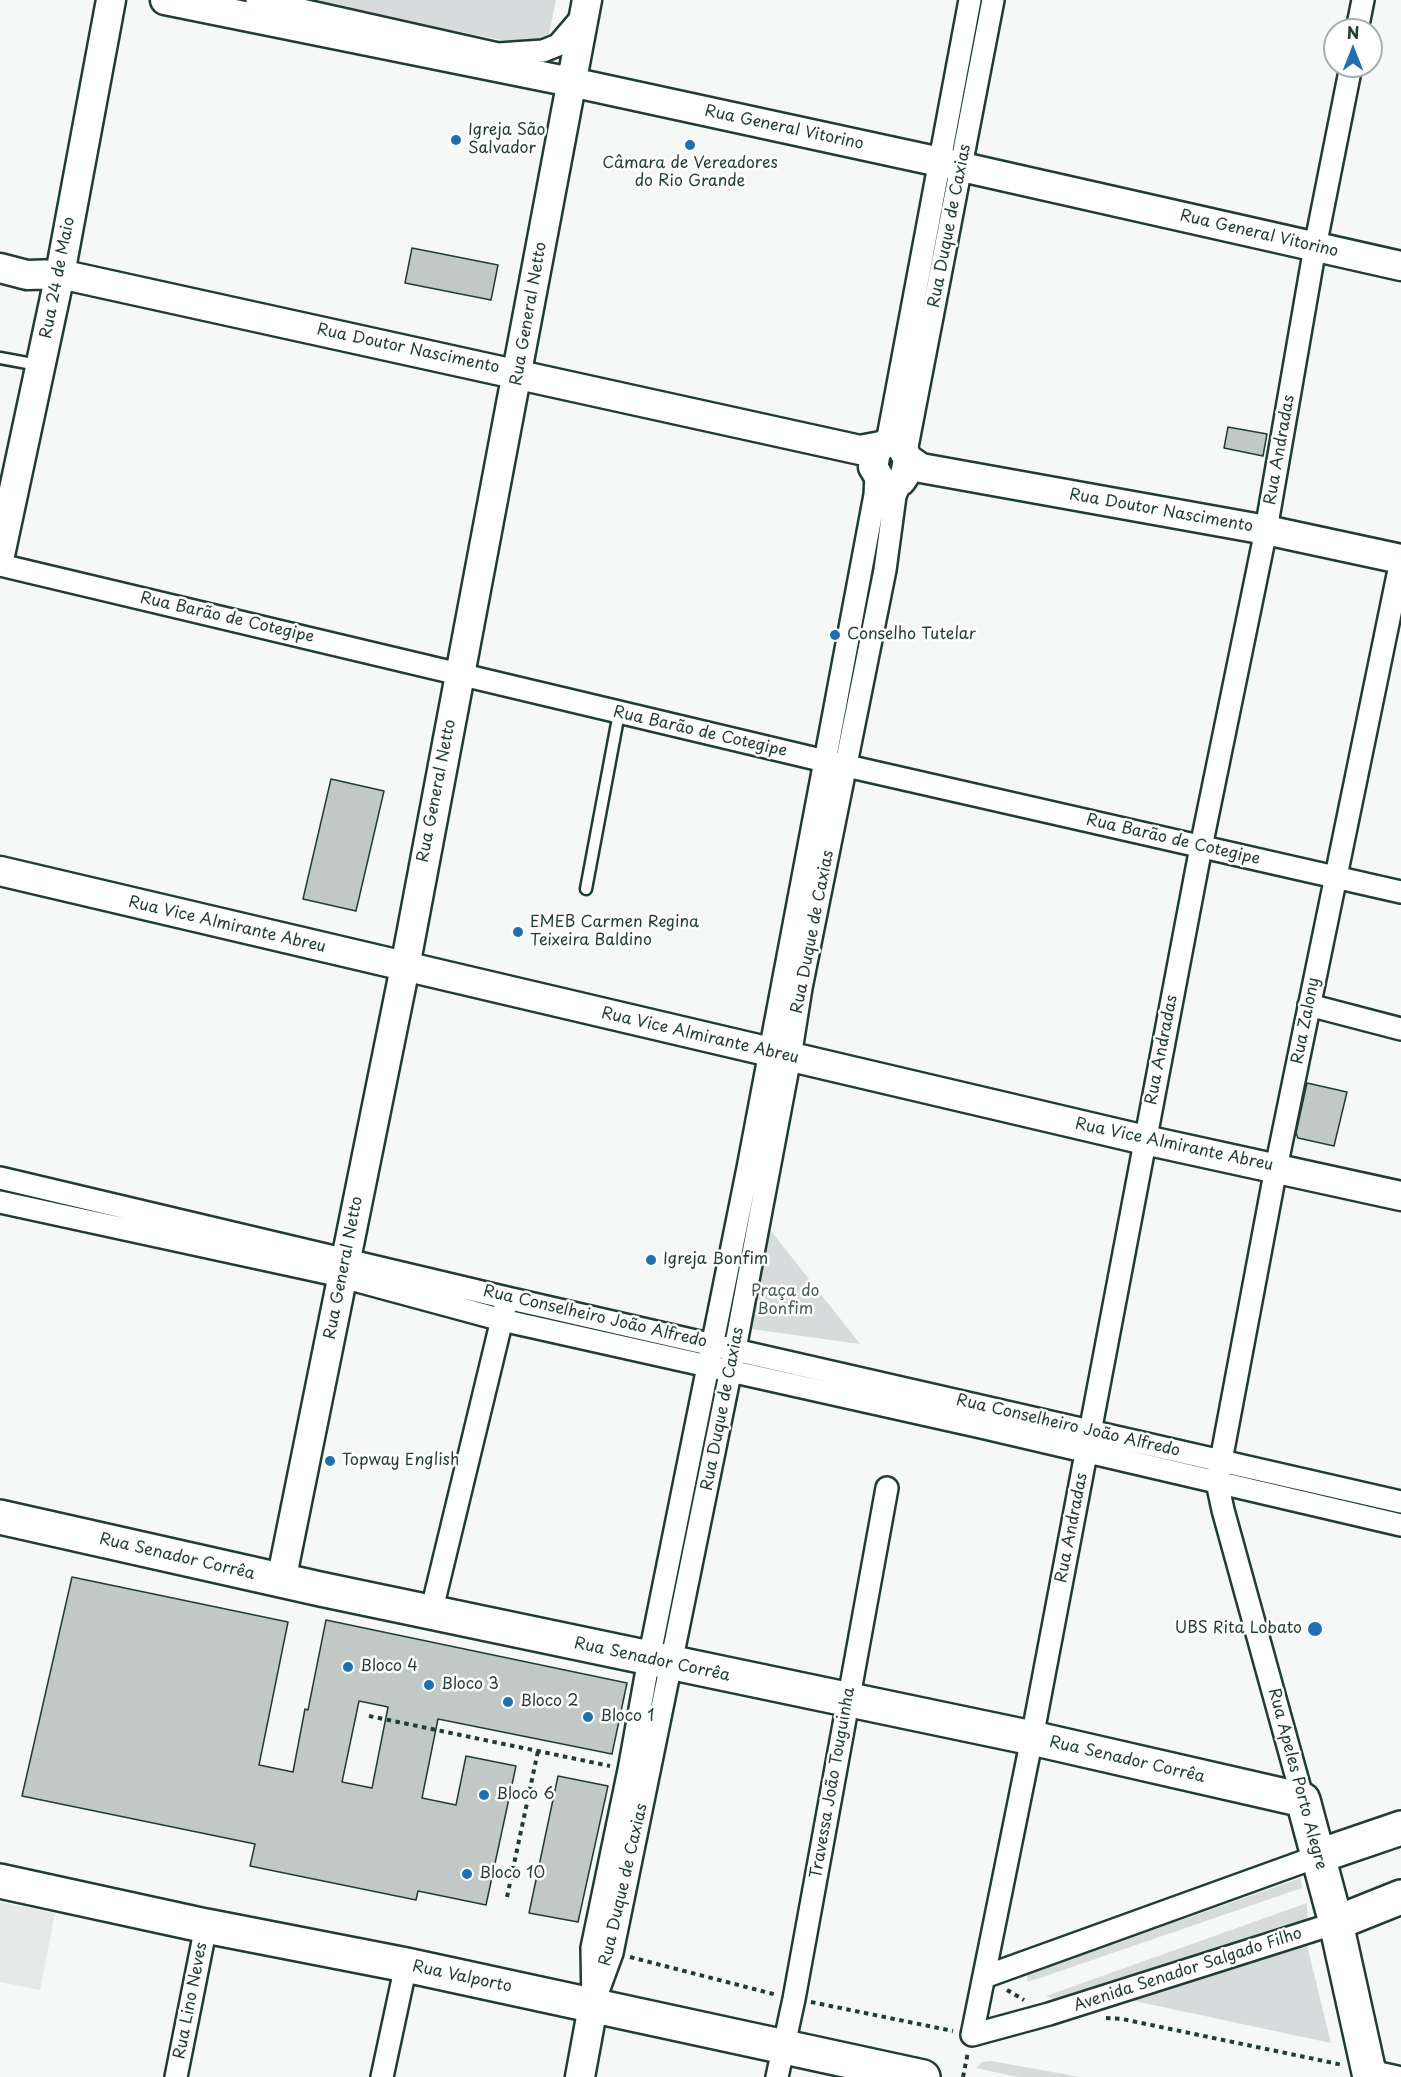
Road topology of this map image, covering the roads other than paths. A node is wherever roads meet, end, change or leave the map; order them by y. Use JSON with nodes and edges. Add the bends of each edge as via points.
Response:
{"nodes":[{"id":1,"x":111,"y":0,"type":"edge"},
{"id":2,"x":165,"y":0,"type":"edge"},
{"id":3,"x":257,"y":0,"type":"edge"},
{"id":4,"x":970,"y":0,"type":"edge"},
{"id":5,"x":993,"y":0,"type":"edge"},
{"id":6,"x":1363,"y":0,"type":"edge"},
{"id":7,"x":586,"y":7,"type":"edge"},
{"id":8,"x":1360,"y":18,"type":"edge"},
{"id":9,"x":961,"y":48,"type":"junction"},
{"id":10,"x":983,"y":56,"type":"junction"},
{"id":11,"x":955,"y":78,"type":"junction"},
{"id":12,"x":1349,"y":78,"type":"edge"},
{"id":13,"x":571,"y":82,"type":"junction"},
{"id":14,"x":977,"y":84,"type":"junction"},
{"id":15,"x":951,"y":165,"type":"junction"},
{"id":16,"x":928,"y":227,"type":"junction"},
{"id":17,"x":950,"y":230,"type":"junction"},
{"id":18,"x":1316,"y":247,"type":"junction"},
{"id":19,"x":0,"y":250,"type":"edge"},
{"id":20,"x":1401,"y":266,"type":"edge"},
{"id":21,"x":0,"y":268,"type":"edge"},
{"id":22,"x":60,"y":274,"type":"junction"},
{"id":23,"x":929,"y":276,"type":"junction"},
{"id":24,"x":0,"y":358,"type":"edge"},
{"id":25,"x":40,"y":365,"type":"junction"},
{"id":26,"x":518,"y":373,"type":"junction"},
{"id":27,"x":892,"y":462,"type":"junction"},
{"id":28,"x":1266,"y":530,"type":"junction"},
{"id":29,"x":0,"y":555,"type":"edge"},
{"id":30,"x":1401,"y":560,"type":"edge"},
{"id":31,"x":0,"y":565,"type":"edge"},
{"id":32,"x":862,"y":565,"type":"junction"},
{"id":33,"x":885,"y":570,"type":"junction"},
{"id":34,"x":843,"y":669,"type":"junction"},
{"id":35,"x":459,"y":673,"type":"junction"},
{"id":36,"x":864,"y":674,"type":"junction"},
{"id":37,"x":619,"y":713,"type":"junction"},
{"id":38,"x":835,"y":763,"type":"junction"},
{"id":39,"x":1201,"y":847,"type":"junction"},
{"id":40,"x":0,"y":872,"type":"edge"},
{"id":41,"x":1335,"y":877,"type":"junction"},
{"id":42,"x":586,"y":889,"type":"dead end"},
{"id":43,"x":1401,"y":892,"type":"edge"},
{"id":44,"x":405,"y":967,"type":"junction"},
{"id":45,"x":1309,"y":1005,"type":"junction"},
{"id":46,"x":1401,"y":1029,"type":"edge"},
{"id":47,"x":780,"y":1054,"type":"junction"},
{"id":48,"x":1146,"y":1140,"type":"junction"},
{"id":49,"x":748,"y":1168,"type":"junction"},
{"id":50,"x":1276,"y":1168,"type":"junction"},
{"id":51,"x":769,"y":1173,"type":"junction"},
{"id":52,"x":0,"y":1178,"type":"edge"},
{"id":53,"x":1401,"y":1196,"type":"edge"},
{"id":54,"x":0,"y":1202,"type":"edge"},
{"id":55,"x":120,"y":1205,"type":"junction"},
{"id":56,"x":116,"y":1228,"type":"junction"},
{"id":57,"x":189,"y":1233,"type":"junction"},
{"id":58,"x":344,"y":1267,"type":"junction"},
{"id":59,"x":432,"y":1290,"type":"junction"},
{"id":60,"x":507,"y":1298,"type":"junction"},
{"id":61,"x":502,"y":1320,"type":"junction"},
{"id":62,"x":616,"y":1322,"type":"junction"},
{"id":63,"x":712,"y":1343,"type":"junction"},
{"id":64,"x":611,"y":1344,"type":"junction"},
{"id":65,"x":735,"y":1348,"type":"junction"},
{"id":66,"x":707,"y":1366,"type":"junction"},
{"id":67,"x":730,"y":1371,"type":"junction"},
{"id":68,"x":908,"y":1388,"type":"junction"},
{"id":69,"x":903,"y":1410,"type":"junction"},
{"id":70,"x":983,"y":1417,"type":"junction"},
{"id":71,"x":1088,"y":1441,"type":"junction"},
{"id":72,"x":1165,"y":1459,"type":"junction"},
{"id":73,"x":1221,"y":1461,"type":"junction"},
{"id":74,"x":688,"y":1464,"type":"junction"},
{"id":75,"x":711,"y":1469,"type":"junction"},
{"id":76,"x":1217,"y":1482,"type":"junction"},
{"id":77,"x":1334,"y":1486,"type":"junction"},
{"id":78,"x":887,"y":1488,"type":"dead end"},
{"id":79,"x":1401,"y":1502,"type":"edge"},
{"id":80,"x":1329,"y":1508,"type":"junction"},
{"id":81,"x":0,"y":1517,"type":"edge"},
{"id":82,"x":677,"y":1518,"type":"junction"},
{"id":83,"x":699,"y":1525,"type":"junction"},
{"id":84,"x":1401,"y":1525,"type":"edge"},
{"id":85,"x":282,"y":1581,"type":"junction"},
{"id":86,"x":431,"y":1612,"type":"junction"},
{"id":87,"x":660,"y":1662,"type":"junction"},
{"id":88,"x":849,"y":1701,"type":"junction"},
{"id":89,"x":1032,"y":1738,"type":"junction"},
{"id":90,"x":1303,"y":1800,"type":"junction"},
{"id":91,"x":1401,"y":1828,"type":"edge"},
{"id":92,"x":1319,"y":1856,"type":"junction"},
{"id":93,"x":0,"y":1881,"type":"edge"},
{"id":94,"x":1401,"y":1897,"type":"edge"},
{"id":95,"x":1336,"y":1923,"type":"junction"},
{"id":96,"x":206,"y":1926,"type":"junction"},
{"id":97,"x":406,"y":1965,"type":"junction"},
{"id":98,"x":984,"y":1977,"type":"junction"},
{"id":99,"x":593,"y":2006,"type":"junction"},
{"id":100,"x":972,"y":2034,"type":"joint"},
{"id":101,"x":781,"y":2062,"type":"edge"},
{"id":102,"x":1379,"y":2075,"type":"edge"},
{"id":103,"x":176,"y":2077,"type":"edge"},
{"id":104,"x":382,"y":2077,"type":"edge"},
{"id":105,"x":580,"y":2077,"type":"edge"},
{"id":106,"x":923,"y":2077,"type":"edge"}],
"edges":[{"from":1,"to":22,"type":"street","name":"Rua 24 de Maio"},
{"from":2,"to":13,"type":"street","name":"Rua General Vitorino"},
{"from":3,"to":7,"type":"street","via":[[498,54],[543,51],[558,45]]},
{"from":4,"to":9,"type":"street","name":"Rua Duque de Caxias"},
{"from":5,"to":10,"type":"street","name":"Rua Duque de Caxias"},
{"from":6,"to":8,"type":"street"},
{"from":7,"to":13,"type":"street","name":"Rua General Netto"},
{"from":9,"to":10,"type":"street"},
{"from":9,"to":11,"type":"street","name":"Rua Duque de Caxias"},
{"from":10,"to":14,"type":"street","name":"Rua Duque de Caxias"},
{"from":11,"to":14,"type":"street"},
{"from":11,"to":15,"type":"street","name":"Rua Duque de Caxias"},
{"from":12,"to":18,"type":"street","name":"Rua Andradas"},
{"from":13,"to":15,"type":"street","name":"Rua General Vitorino"},
{"from":13,"to":26,"type":"street","name":"Rua General Netto"},
{"from":14,"to":15,"type":"street","name":"Rua Duque de Caxias"},
{"from":15,"to":16,"type":"street","name":"Rua Duque de Caxias"},
{"from":15,"to":17,"type":"street","name":"Rua Duque de Caxias"},
{"from":15,"to":18,"type":"street","name":"Rua General Vitorino"},
{"from":16,"to":17,"type":"street"},
{"from":16,"to":23,"type":"street","name":"Rua Duque de Caxias"},
{"from":17,"to":23,"type":"street","name":"Rua Duque de Caxias"},
{"from":18,"to":20,"type":"street","name":"Rua General Vitorino"},
{"from":18,"to":28,"type":"street","name":"Rua Andradas"},
{"from":19,"to":22,"type":"street","name":"Rua Doutor Nascimento","via":[[26,256]]},
{"from":21,"to":22,"type":"street","name":"Rua Doutor Nascimento","via":[[27,275]]},
{"from":22,"to":25,"type":"street","name":"Rua 24 de Maio"},
{"from":22,"to":26,"type":"street","name":"Rua Doutor Nascimento"},
{"from":23,"to":27,"type":"street","name":"Rua Duque de Caxias"},
{"from":24,"to":25,"type":"lane"},
{"from":25,"to":29,"type":"street","name":"Rua 24 de Maio"},
{"from":26,"to":27,"type":"street","name":"Rua Doutor Nascimento"},
{"from":26,"to":35,"type":"street","name":"Rua General Netto"},
{"from":27,"to":28,"type":"street","name":"Rua Doutor Nascimento"},
{"from":27,"to":32,"type":"street","name":"Rua Duque de Caxias","via":[[874,495]]},
{"from":27,"to":33,"type":"street","name":"Rua Duque de Caxias","via":[[895,496]]},
{"from":28,"to":30,"type":"street","name":"Rua Doutor Nascimento"},
{"from":28,"to":39,"type":"street","name":"Rua Andradas"},
{"from":30,"to":41,"type":"street","name":"Rua Zalony"},
{"from":31,"to":35,"type":"street","name":"Rua Barão de Cotegipe"},
{"from":32,"to":33,"type":"street"},
{"from":32,"to":34,"type":"street","name":"Rua Duque de Caxias"},
{"from":33,"to":36,"type":"street","name":"Rua Duque de Caxias"},
{"from":34,"to":36,"type":"street"},
{"from":34,"to":38,"type":"street","name":"Rua Duque de Caxias"},
{"from":35,"to":37,"type":"street","name":"Rua Barão de Cotegipe"},
{"from":35,"to":44,"type":"street","name":"Rua General Netto"},
{"from":36,"to":38,"type":"street","name":"Rua Duque de Caxias"},
{"from":37,"to":38,"type":"street","name":"Rua Barão de Cotegipe"},
{"from":37,"to":42,"type":"lane"},
{"from":38,"to":39,"type":"street","name":"Rua Barão de Cotegipe"},
{"from":38,"to":47,"type":"street","name":"Rua Duque de Caxias"},
{"from":39,"to":41,"type":"street","name":"Rua Barão de Cotegipe"},
{"from":39,"to":48,"type":"street","name":"Rua Andradas"},
{"from":40,"to":44,"type":"street","name":"Rua Vice Almirante Abreu"},
{"from":41,"to":43,"type":"street","name":"Rua Barão de Cotegipe"},
{"from":41,"to":45,"type":"street","name":"Rua Zalony"},
{"from":44,"to":47,"type":"street","name":"Rua Vice Almirante Abreu"},
{"from":44,"to":58,"type":"street","name":"Rua General Netto"},
{"from":45,"to":46,"type":"street"},
{"from":45,"to":50,"type":"street","name":"Rua Zalony"},
{"from":47,"to":48,"type":"street","name":"Rua Vice Almirante Abreu"},
{"from":47,"to":49,"type":"street","name":"Rua Duque de Caxias"},
{"from":47,"to":51,"type":"street","name":"Rua Duque de Caxias"},
{"from":48,"to":50,"type":"street","name":"Rua Vice Almirante Abreu"},
{"from":48,"to":71,"type":"street","name":"Rua Andradas"},
{"from":49,"to":51,"type":"street"},
{"from":49,"to":63,"type":"street","name":"Rua Duque de Caxias"},
{"from":50,"to":53,"type":"street","name":"Rua Vice Almirante Abreu"},
{"from":50,"to":73,"type":"street","name":"Rua Zalony"},
{"from":51,"to":65,"type":"street","name":"Rua Duque de Caxias"},
{"from":52,"to":55,"type":"street","name":"Rua Conselheiro João Alfredo"},
{"from":54,"to":56,"type":"street","name":"Rua Conselheiro João Alfredo"},
{"from":55,"to":56,"type":"street"},
{"from":55,"to":57,"type":"street","name":"Rua Conselheiro João Alfredo"},
{"from":56,"to":57,"type":"street","name":"Rua Conselheiro João Alfredo"},
{"from":57,"to":58,"type":"street","name":"Rua Conselheiro João Alfredo"},
{"from":58,"to":59,"type":"street","name":"Rua Conselheiro João Alfredo"},
{"from":58,"to":85,"type":"street","name":"Rua General Netto"},
{"from":59,"to":60,"type":"street","name":"Rua Conselheiro João Alfredo"},
{"from":59,"to":61,"type":"street","name":"Rua Conselheiro João Alfredo"},
{"from":60,"to":61,"type":"street"},
{"from":60,"to":62,"type":"street","name":"Rua Conselheiro João Alfredo"},
{"from":61,"to":64,"type":"street","name":"Rua Conselheiro João Alfredo"},
{"from":61,"to":86,"type":"street"},
{"from":62,"to":63,"type":"street","name":"Rua Conselheiro João Alfredo"},
{"from":62,"to":64,"type":"street"},
{"from":63,"to":65,"type":"street","name":"Rua Conselheiro João Alfredo"},
{"from":63,"to":66,"type":"street","name":"Rua Duque de Caxias"},
{"from":64,"to":66,"type":"street","name":"Rua Conselheiro João Alfredo"},
{"from":65,"to":67,"type":"street","name":"Rua Duque de Caxias"},
{"from":65,"to":68,"type":"street","name":"Rua Conselheiro João Alfredo"},
{"from":66,"to":67,"type":"street","name":"Rua Conselheiro João Alfredo"},
{"from":66,"to":74,"type":"street","name":"Rua Duque de Caxias"},
{"from":67,"to":69,"type":"street","name":"Rua Conselheiro João Alfredo"},
{"from":67,"to":75,"type":"street","name":"Rua Duque de Caxias"},
{"from":68,"to":69,"type":"street"},
{"from":68,"to":70,"type":"street","name":"Rua Conselheiro João Alfredo"},
{"from":69,"to":70,"type":"street","name":"Rua Conselheiro João Alfredo"},
{"from":70,"to":71,"type":"street","name":"Rua Conselheiro João Alfredo"},
{"from":71,"to":72,"type":"street","name":"Rua Conselheiro João Alfredo"},
{"from":71,"to":89,"type":"street","name":"Rua Andradas"},
{"from":72,"to":73,"type":"street","name":"Rua Conselheiro João Alfredo"},
{"from":72,"to":76,"type":"street","name":"Rua Conselheiro João Alfredo"},
{"from":73,"to":76,"type":"street","name":"Rua Zalony"},
{"from":73,"to":77,"type":"street","name":"Rua Conselheiro João Alfredo"},
{"from":74,"to":75,"type":"street"},
{"from":74,"to":82,"type":"street","name":"Rua Duque de Caxias"},
{"from":75,"to":83,"type":"street","name":"Rua Duque de Caxias"},
{"from":76,"to":80,"type":"street","name":"Rua Conselheiro João Alfredo"},
{"from":76,"to":90,"type":"street","name":"Rua Apeles Porto Alegre"},
{"from":77,"to":79,"type":"street","name":"Rua Conselheiro João Alfredo"},
{"from":77,"to":80,"type":"street"},
{"from":78,"to":88,"type":"street","name":"Travessa João Touguinha"},
{"from":80,"to":84,"type":"street","name":"Rua Conselheiro João Alfredo"},
{"from":81,"to":85,"type":"main road","name":"Rua Senador Corrêa"},
{"from":82,"to":83,"type":"street"},
{"from":82,"to":87,"type":"street","name":"Rua Duque de Caxias"},
{"from":83,"to":87,"type":"street","name":"Rua Duque de Caxias"},
{"from":85,"to":86,"type":"main road","name":"Rua Senador Corrêa"},
{"from":86,"to":87,"type":"main road","name":"Rua Senador Corrêa"},
{"from":87,"to":88,"type":"main road","name":"Rua Senador Corrêa"},
{"from":87,"to":99,"type":"street","name":"Rua Duque de Caxias","via":[[612,1953]]},
{"from":87,"to":99,"type":"street","name":"Rua Duque de Caxias","via":[[629,1770],[592,1948]]},
{"from":88,"to":89,"type":"main road","name":"Rua Senador Corrêa"},
{"from":88,"to":101,"type":"street","name":"Travessa João Touguinha"},
{"from":89,"to":90,"type":"main road","name":"Rua Senador Corrêa"},
{"from":89,"to":98,"type":"street","name":"Rua Andradas"},
{"from":90,"to":92,"type":"main road","name":"Rua Apeles Porto Alegre"},
{"from":91,"to":92,"type":"main road"},
{"from":92,"to":95,"type":"main road","name":"Rua Apeles Porto Alegre"},
{"from":92,"to":98,"type":"street"},
{"from":93,"to":96,"type":"main road","name":"Rua Valporto"},
{"from":94,"to":95,"type":"main road","name":"Avenida Senador Salgado Filho"},
{"from":95,"to":100,"type":"street","name":"Avenida Senador Salgado Filho","via":[[1049,2014]]},
{"from":95,"to":102,"type":"main road","name":"Rua Apeles Porto Alegre"},
{"from":96,"to":97,"type":"main road","name":"Rua Valporto"},
{"from":96,"to":103,"type":"street","name":"Rua Lino Neves"},
{"from":97,"to":99,"type":"main road","name":"Rua Valporto"},
{"from":97,"to":104,"type":"street"},
{"from":98,"to":100,"type":"street","name":"Rua Andradas"},
{"from":99,"to":101,"type":"main road","name":"Rua Valporto"},
{"from":99,"to":105,"type":"street"},
{"from":101,"to":106,"type":"main road","name":"Rua Valporto"}]}
